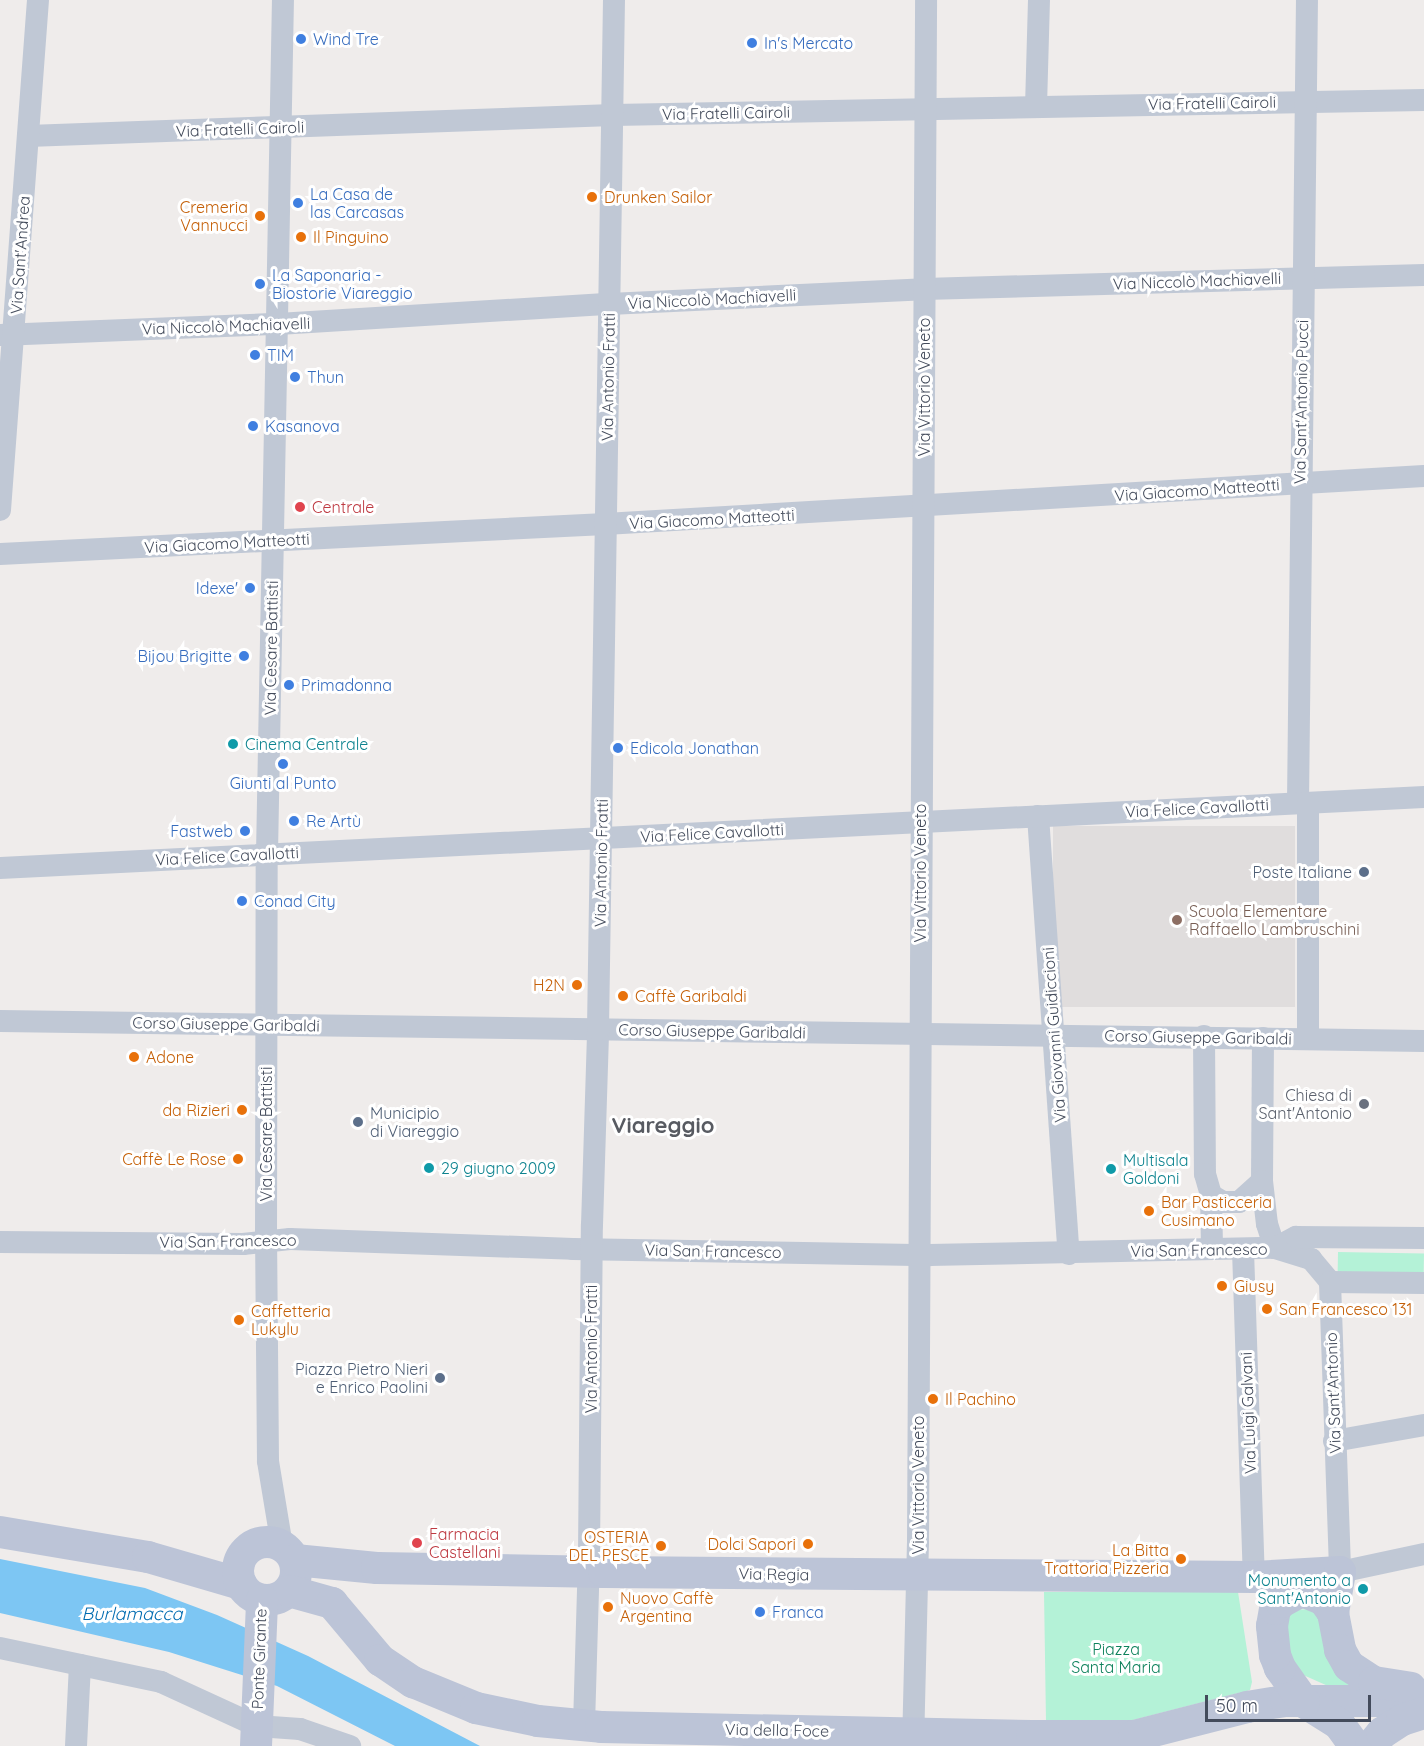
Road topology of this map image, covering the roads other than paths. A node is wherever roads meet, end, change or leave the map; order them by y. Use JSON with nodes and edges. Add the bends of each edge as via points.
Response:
{"nodes":[{"id":1,"x":38,"y":0,"type":"edge"},
{"id":2,"x":283,"y":0,"type":"edge"},
{"id":3,"x":614,"y":0,"type":"edge"},
{"id":4,"x":926,"y":0,"type":"edge"},
{"id":5,"x":1039,"y":0,"type":"edge"},
{"id":6,"x":1307,"y":0,"type":"edge"},
{"id":7,"x":1424,"y":100,"type":"edge"},
{"id":8,"x":1306,"y":101,"type":"junction"},
{"id":9,"x":1036,"y":107,"type":"junction"},
{"id":10,"x":925,"y":110,"type":"junction"},
{"id":11,"x":613,"y":115,"type":"junction"},
{"id":12,"x":282,"y":128,"type":"junction"},
{"id":13,"x":28,"y":136,"type":"junction"},
{"id":14,"x":1424,"y":275,"type":"edge"},
{"id":15,"x":1302,"y":278,"type":"junction"},
{"id":16,"x":924,"y":289,"type":"junction"},
{"id":17,"x":609,"y":304,"type":"junction"},
{"id":18,"x":278,"y":324,"type":"junction"},
{"id":19,"x":7,"y":334,"type":"edge"},
{"id":20,"x":1424,"y":476,"type":"edge"},
{"id":21,"x":1300,"y":483,"type":"junction"},
{"id":22,"x":923,"y":507,"type":"junction"},
{"id":23,"x":0,"y":510,"type":"edge"},
{"id":24,"x":605,"y":525,"type":"junction"},
{"id":25,"x":272,"y":541,"type":"junction"},
{"id":26,"x":0,"y":554,"type":"edge"},
{"id":27,"x":1424,"y":797,"type":"edge"},
{"id":28,"x":1303,"y":803,"type":"junction"},
{"id":29,"x":1038,"y":816,"type":"junction"},
{"id":30,"x":921,"y":823,"type":"junction"},
{"id":31,"x":601,"y":838,"type":"junction"},
{"id":32,"x":267,"y":854,"type":"junction"},
{"id":33,"x":0,"y":868,"type":"edge"},
{"id":34,"x":0,"y":1021,"type":"edge"},
{"id":35,"x":268,"y":1024,"type":"junction"},
{"id":36,"x":598,"y":1029,"type":"junction"},
{"id":37,"x":920,"y":1033,"type":"junction"},
{"id":38,"x":1055,"y":1035,"type":"junction"},
{"id":39,"x":1204,"y":1036,"type":"junction"},
{"id":40,"x":1263,"y":1038,"type":"junction"},
{"id":41,"x":1308,"y":1038,"type":"junction"},
{"id":42,"x":1424,"y":1041,"type":"edge"},
{"id":43,"x":1262,"y":1181,"type":"junction"},
{"id":44,"x":1211,"y":1195,"type":"junction"},
{"id":45,"x":1424,"y":1238,"type":"edge"},
{"id":46,"x":0,"y":1242,"type":"edge"},
{"id":47,"x":266,"y":1243,"type":"junction"},
{"id":48,"x":1212,"y":1248,"type":"junction"},
{"id":49,"x":1275,"y":1248,"type":"junction"},
{"id":50,"x":592,"y":1250,"type":"junction"},
{"id":51,"x":1243,"y":1250,"type":"junction"},
{"id":52,"x":918,"y":1254,"type":"junction"},
{"id":53,"x":1069,"y":1254,"type":"junction"},
{"id":54,"x":1330,"y":1282,"type":"junction"},
{"id":55,"x":1424,"y":1283,"type":"edge"},
{"id":56,"x":1424,"y":1425,"type":"edge"},
{"id":57,"x":1334,"y":1441,"type":"junction"},
{"id":58,"x":0,"y":1532,"type":"edge"},
{"id":59,"x":245,"y":1552,"type":"junction"},
{"id":60,"x":288,"y":1553,"type":"junction"},
{"id":61,"x":1424,"y":1554,"type":"edge"},
{"id":62,"x":148,"y":1557,"type":"junction"},
{"id":63,"x":589,"y":1572,"type":"junction"},
{"id":64,"x":1340,"y":1572,"type":"junction"},
{"id":65,"x":918,"y":1575,"type":"junction"},
{"id":66,"x":1254,"y":1577,"type":"junction"},
{"id":67,"x":1302,"y":1591,"type":"junction"},
{"id":68,"x":263,"y":1598,"type":"junction"},
{"id":69,"x":1333,"y":1614,"type":"junction"},
{"id":70,"x":0,"y":1648,"type":"edge"},
{"id":71,"x":80,"y":1665,"type":"junction"},
{"id":72,"x":1424,"y":1689,"type":"edge"},
{"id":73,"x":1304,"y":1702,"type":"junction"},
{"id":74,"x":1418,"y":1714,"type":"edge"},
{"id":75,"x":584,"y":1725,"type":"junction"},
{"id":76,"x":257,"y":1730,"type":"edge"},
{"id":77,"x":772,"y":1738,"type":"edge"},
{"id":78,"x":913,"y":1740,"type":"edge"},
{"id":79,"x":76,"y":1746,"type":"edge"},
{"id":80,"x":350,"y":1746,"type":"edge"},
{"id":81,"x":1355,"y":1746,"type":"edge"},
{"id":82,"x":1371,"y":1746,"type":"edge"}],
"edges":[{"from":1,"to":13,"type":"street","name":"Via Sant'Andrea"},
{"from":2,"to":12,"type":"street","name":"Via Cesare Battisti"},
{"from":3,"to":11,"type":"street","name":"Via Antonio Fratti"},
{"from":4,"to":10,"type":"street","name":"Via Vittorio Veneto"},
{"from":5,"to":9,"type":"street"},
{"from":6,"to":8,"type":"street","name":"Via Sant'Antonio Pucci"},
{"from":7,"to":8,"type":"street","name":"Via Fratelli Cairoli"},
{"from":8,"to":9,"type":"street","name":"Via Fratelli Cairoli"},
{"from":8,"to":15,"type":"street","name":"Via Sant'Antonio Pucci"},
{"from":9,"to":10,"type":"street","name":"Via Fratelli Cairoli"},
{"from":10,"to":11,"type":"street","name":"Via Fratelli Cairoli"},
{"from":10,"to":16,"type":"street","name":"Via Vittorio Veneto"},
{"from":11,"to":12,"type":"street","name":"Via Fratelli Cairoli"},
{"from":11,"to":17,"type":"street","name":"Via Antonio Fratti"},
{"from":12,"to":13,"type":"street","name":"Via Fratelli Cairoli"},
{"from":12,"to":18,"type":"street","name":"Via Cesare Battisti"},
{"from":13,"to":19,"type":"street","name":"Via Sant'Andrea"},
{"from":14,"to":15,"type":"street","name":"Via Niccolò Machiavelli"},
{"from":15,"to":16,"type":"street","name":"Via Niccolò Machiavelli"},
{"from":15,"to":21,"type":"street","name":"Via Sant'Antonio Pucci"},
{"from":16,"to":17,"type":"street","name":"Via Niccolò Machiavelli"},
{"from":16,"to":22,"type":"street","name":"Via Vittorio Veneto"},
{"from":17,"to":18,"type":"street","name":"Via Niccolò Machiavelli"},
{"from":17,"to":24,"type":"street","name":"Via Antonio Fratti"},
{"from":18,"to":19,"type":"street","name":"Via Niccolò Machiavelli"},
{"from":18,"to":25,"type":"street","name":"Via Cesare Battisti"},
{"from":19,"to":23,"type":"street","name":"Via Sant'Andrea"},
{"from":20,"to":21,"type":"street","name":"Via Giacomo Matteotti"},
{"from":21,"to":22,"type":"street","name":"Via Giacomo Matteotti"},
{"from":21,"to":28,"type":"street","name":"Via Sant'Antonio Pucci"},
{"from":22,"to":24,"type":"street","name":"Via Giacomo Matteotti"},
{"from":22,"to":30,"type":"street","name":"Via Vittorio Veneto"},
{"from":24,"to":25,"type":"street","name":"Via Giacomo Matteotti"},
{"from":24,"to":31,"type":"street","name":"Via Antonio Fratti"},
{"from":25,"to":26,"type":"street","name":"Via Giacomo Matteotti"},
{"from":25,"to":32,"type":"street","name":"Via Cesare Battisti"},
{"from":27,"to":28,"type":"street","name":"Via Felice Cavallotti"},
{"from":28,"to":29,"type":"street","name":"Via Felice Cavallotti"},
{"from":28,"to":41,"type":"street","name":"Via Sant'Antonio Pucci"},
{"from":29,"to":30,"type":"street","name":"Via Felice Cavallotti"},
{"from":29,"to":38,"type":"street","name":"Via Giovanni Guidiccioni"},
{"from":30,"to":31,"type":"street","name":"Via Felice Cavallotti"},
{"from":30,"to":37,"type":"street","name":"Via Vittorio Veneto"},
{"from":31,"to":32,"type":"street","name":"Via Felice Cavallotti"},
{"from":31,"to":36,"type":"street","name":"Via Antonio Fratti"},
{"from":32,"to":33,"type":"street","name":"Via Felice Cavallotti"},
{"from":32,"to":35,"type":"street","name":"Via Cesare Battisti"},
{"from":34,"to":35,"type":"street","name":"Corso Giuseppe Garibaldi"},
{"from":35,"to":36,"type":"street","name":"Corso Giuseppe Garibaldi"},
{"from":35,"to":47,"type":"street","name":"Via Cesare Battisti"},
{"from":36,"to":37,"type":"street","name":"Corso Giuseppe Garibaldi"},
{"from":36,"to":50,"type":"street","name":"Via Antonio Fratti"},
{"from":37,"to":38,"type":"street","name":"Corso Giuseppe Garibaldi"},
{"from":37,"to":52,"type":"street","name":"Via Vittorio Veneto"},
{"from":38,"to":39,"type":"street","name":"Corso Giuseppe Garibaldi"},
{"from":38,"to":53,"type":"street","name":"Via Giovanni Guidiccioni"},
{"from":39,"to":40,"type":"street","name":"Corso Giuseppe Garibaldi"},
{"from":39,"to":44,"type":"street","via":[[1205,1174]]},
{"from":40,"to":41,"type":"street","name":"Corso Giuseppe Garibaldi"},
{"from":40,"to":43,"type":"street"},
{"from":41,"to":42,"type":"street","name":"Corso Giuseppe Garibaldi"},
{"from":43,"to":44,"type":"street","via":[[1239,1202],[1223,1202]]},
{"from":43,"to":49,"type":"street"},
{"from":44,"to":48,"type":"street"},
{"from":45,"to":49,"type":"street","name":"Via San Francesco","via":[[1296,1237]]},
{"from":46,"to":47,"type":"street","name":"Via San Francesco"},
{"from":47,"to":50,"type":"street","name":"Via San Francesco","via":[[290,1239]]},
{"from":47,"to":60,"type":"street","name":"Via Cesare Battisti","via":[[268,1461]]},
{"from":48,"to":51,"type":"street","name":"Via San Francesco"},
{"from":48,"to":53,"type":"street","name":"Via San Francesco"},
{"from":49,"to":51,"type":"street","name":"Via San Francesco"},
{"from":49,"to":54,"type":"street","via":[[1311,1259]]},
{"from":50,"to":52,"type":"street","name":"Via San Francesco"},
{"from":50,"to":63,"type":"street","name":"Via Antonio Fratti"},
{"from":51,"to":66,"type":"street","name":"Via Luigi Galvani"},
{"from":52,"to":53,"type":"street","name":"Via San Francesco"},
{"from":52,"to":65,"type":"street","name":"Via Vittorio Veneto"},
{"from":54,"to":55,"type":"street"},
{"from":54,"to":57,"type":"street","name":"Via Sant'Antonio"},
{"from":56,"to":57,"type":"street"},
{"from":57,"to":64,"type":"street","name":"Via Sant'Antonio"},
{"from":58,"to":62,"type":"street"},
{"from":59,"to":60,"type":"street","via":[[264,1542]]},
{"from":59,"to":62,"type":"street"},
{"from":59,"to":68,"type":"street","via":[[238,1571]]},
{"from":60,"to":63,"type":"street","name":"Via Regia","via":[[368,1568]]},
{"from":60,"to":68,"type":"street","via":[[297,1574]]},
{"from":61,"to":64,"type":"street","name":"Via Regia"},
{"from":62,"to":68,"type":"street","name":"Via della Foce"},
{"from":63,"to":65,"type":"street","name":"Via Regia"},
{"from":63,"to":75,"type":"street","name":"Via Antonio Fratti"},
{"from":64,"to":66,"type":"street","name":"Via Regia"},
{"from":64,"to":69,"type":"street"},
{"from":65,"to":66,"type":"street","name":"Via Regia"},
{"from":65,"to":78,"type":"street","name":"Via Vittorio Veneto"},
{"from":66,"to":67,"type":"street","name":"Via Regia"},
{"from":67,"to":69,"type":"street","via":[[1324,1600]]},
{"from":67,"to":73,"type":"street","via":[[1277,1606],[1272,1634],[1280,1668]]},
{"from":68,"to":75,"type":"street","name":"Via della Foce","via":[[332,1602],[380,1660],[420,1686],[499,1714]]},
{"from":68,"to":76,"type":"street","name":"Ponte Girante"},
{"from":69,"to":72,"type":"street","via":[[1340,1650],[1356,1672],[1388,1686]]},
{"from":70,"to":71,"type":"street"},
{"from":71,"to":76,"type":"street","via":[[171,1685]]},
{"from":71,"to":79,"type":"street"},
{"from":73,"to":74,"type":"street","name":"Via della Foce","via":[[1346,1703]]},
{"from":73,"to":78,"type":"street","name":"Via della Foce","via":[[1258,1705],[1134,1736]]},
{"from":73,"to":81,"type":"street","via":[[1339,1724]]},
{"from":74,"to":82,"type":"street","via":[[1382,1733]]},
{"from":75,"to":77,"type":"street","name":"Via della Foce"},
{"from":76,"to":80,"type":"street","via":[[300,1729]]},
{"from":77,"to":78,"type":"street","name":"Via della Foce"}]}
